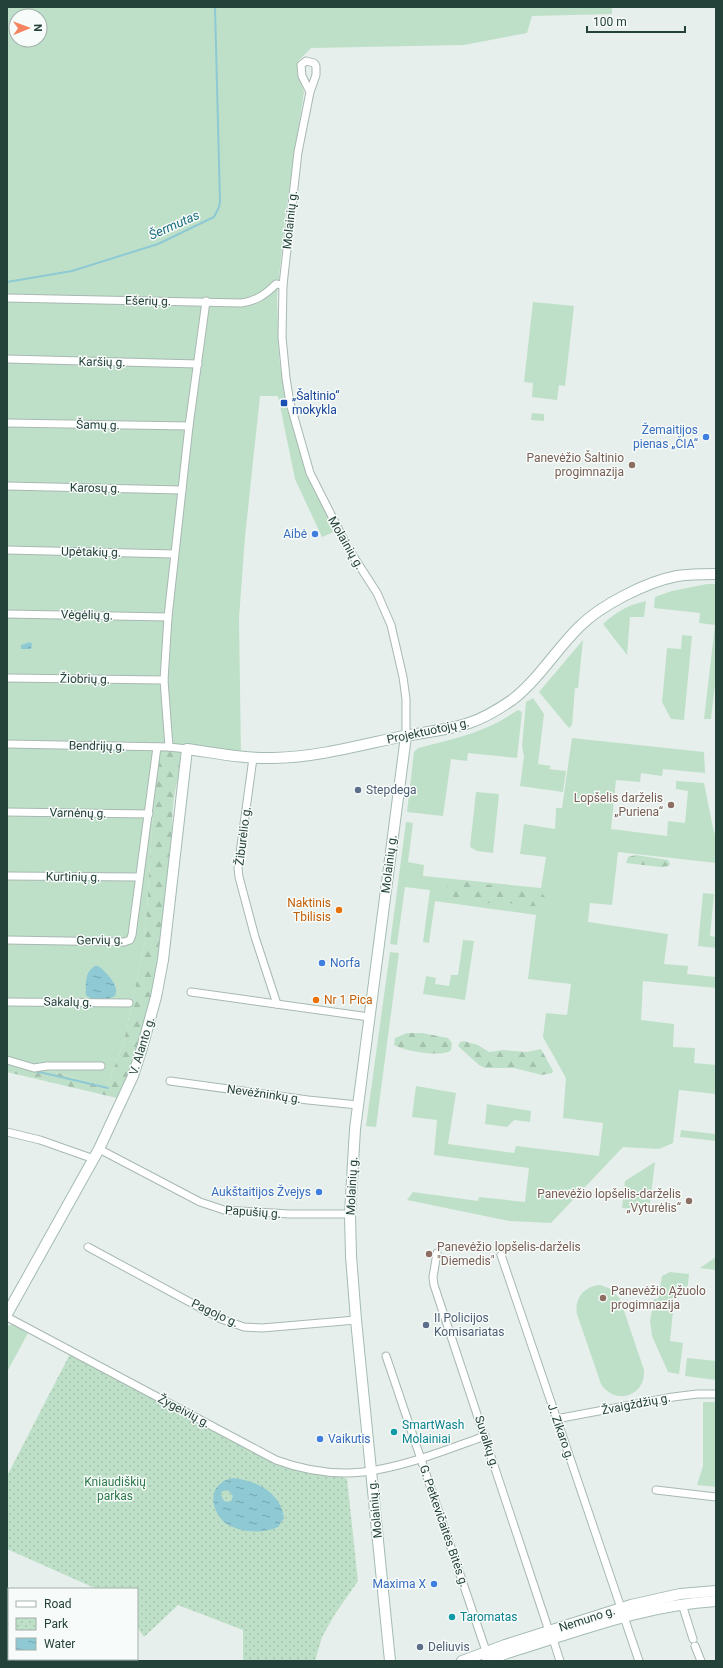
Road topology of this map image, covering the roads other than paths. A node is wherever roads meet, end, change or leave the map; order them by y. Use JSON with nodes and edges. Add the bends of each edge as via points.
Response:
{"nodes":[{"id":1,"x":310,"y":92,"type":"dead end"},
{"id":2,"x":283,"y":285,"type":"junction"},
{"id":3,"x":7,"y":298,"type":"edge"},
{"id":4,"x":206,"y":301,"type":"junction"},
{"id":5,"x":7,"y":360,"type":"edge"},
{"id":6,"x":198,"y":364,"type":"junction"},
{"id":7,"x":7,"y":423,"type":"edge"},
{"id":8,"x":189,"y":426,"type":"junction"},
{"id":9,"x":7,"y":486,"type":"edge"},
{"id":10,"x":182,"y":490,"type":"junction"},
{"id":11,"x":7,"y":550,"type":"edge"},
{"id":12,"x":174,"y":554,"type":"junction"},
{"id":13,"x":716,"y":574,"type":"edge"},
{"id":14,"x":7,"y":614,"type":"edge"},
{"id":15,"x":168,"y":617,"type":"junction"},
{"id":16,"x":7,"y":678,"type":"edge"},
{"id":17,"x":164,"y":680,"type":"junction"},
{"id":18,"x":406,"y":736,"type":"junction"},
{"id":19,"x":7,"y":744,"type":"edge"},
{"id":20,"x":157,"y":747,"type":"junction"},
{"id":21,"x":169,"y":747,"type":"junction"},
{"id":22,"x":187,"y":749,"type":"junction"},
{"id":23,"x":253,"y":758,"type":"junction"},
{"id":24,"x":7,"y":812,"type":"edge"},
{"id":25,"x":149,"y":814,"type":"junction"},
{"id":26,"x":7,"y":876,"type":"edge"},
{"id":27,"x":140,"y":877,"type":"junction"},
{"id":28,"x":7,"y":940,"type":"edge"},
{"id":29,"x":191,"y":992,"type":"dead end"},
{"id":30,"x":7,"y":1002,"type":"edge"},
{"id":31,"x":129,"y":1003,"type":"dead end"},
{"id":32,"x":278,"y":1004,"type":"junction"},
{"id":33,"x":369,"y":1017,"type":"junction"},
{"id":34,"x":7,"y":1060,"type":"edge"},
{"id":35,"x":101,"y":1066,"type":"dead end"},
{"id":36,"x":170,"y":1081,"type":"dead end"},
{"id":37,"x":358,"y":1105,"type":"junction"},
{"id":38,"x":7,"y":1132,"type":"edge"},
{"id":39,"x":99,"y":1149,"type":"junction"},
{"id":40,"x":94,"y":1159,"type":"junction"},
{"id":41,"x":350,"y":1214,"type":"junction"},
{"id":42,"x":88,"y":1247,"type":"dead end"},
{"id":43,"x":437,"y":1252,"type":"dead end"},
{"id":44,"x":502,"y":1255,"type":"dead end"},
{"id":45,"x":7,"y":1314,"type":"edge"},
{"id":46,"x":7,"y":1317,"type":"edge"},
{"id":47,"x":356,"y":1320,"type":"junction"},
{"id":48,"x":386,"y":1356,"type":"dead end"},
{"id":49,"x":716,"y":1394,"type":"edge"},
{"id":50,"x":556,"y":1419,"type":"junction"},
{"id":51,"x":485,"y":1436,"type":"junction"},
{"id":52,"x":421,"y":1459,"type":"junction"},
{"id":53,"x":371,"y":1471,"type":"junction"},
{"id":54,"x":656,"y":1490,"type":"dead end"},
{"id":55,"x":716,"y":1497,"type":"edge"},
{"id":56,"x":716,"y":1591,"type":"edge"},
{"id":57,"x":671,"y":1600,"type":"junction"},
{"id":58,"x":716,"y":1601,"type":"edge"},
{"id":59,"x":682,"y":1604,"type":"junction"},
{"id":60,"x":623,"y":1612,"type":"junction"},
{"id":61,"x":551,"y":1635,"type":"junction"},
{"id":62,"x":488,"y":1658,"type":"edge"},
{"id":63,"x":390,"y":1661,"type":"edge"},
{"id":64,"x":462,"y":1661,"type":"edge"},
{"id":65,"x":560,"y":1661,"type":"edge"},
{"id":66,"x":639,"y":1661,"type":"edge"},
{"id":67,"x":701,"y":1661,"type":"edge"}],
"edges":[{"from":1,"to":2,"type":"street","name":"Molainių g.","via":[[298,152]]},
{"from":2,"to":4,"type":"street","name":"Ešerių g.","via":[[276,284],[251,301]]},
{"from":2,"to":18,"type":"street","name":"Molainių g.","via":[[283,358],[288,394],[298,432],[316,488],[348,548],[377,592],[391,625],[404,677]]},
{"from":3,"to":4,"type":"street","name":"Ešerių g."},
{"from":4,"to":6,"type":"street"},
{"from":5,"to":6,"type":"street","name":"Karšių g."},
{"from":6,"to":8,"type":"street"},
{"from":7,"to":8,"type":"street","name":"Šamų g."},
{"from":8,"to":10,"type":"street"},
{"from":9,"to":10,"type":"street","name":"Karosų g."},
{"from":10,"to":12,"type":"street"},
{"from":11,"to":12,"type":"street","name":"Upėtakių g."},
{"from":12,"to":15,"type":"street"},
{"from":13,"to":18,"type":"main road","name":"Projektuotojų g.","via":[[668,578],[611,603],[592,615],[579,628],[533,681],[491,713],[470,723]]},
{"from":14,"to":15,"type":"street","name":"Vėgėlių g."},
{"from":15,"to":17,"type":"street"},
{"from":16,"to":17,"type":"street","name":"Žiobrių g."},
{"from":17,"to":21,"type":"street"},
{"from":18,"to":23,"type":"main road","name":"Projektuotojų g.","via":[[300,756]]},
{"from":18,"to":33,"type":"main road","name":"Molainių g."},
{"from":19,"to":20,"type":"street","name":"Bendrijų g."},
{"from":20,"to":21,"type":"street","name":"Bendrijų g."},
{"from":20,"to":25,"type":"street"},
{"from":21,"to":22,"type":"street","name":"Bendrijų g."},
{"from":22,"to":23,"type":"main road","name":"Projektuotojų g."},
{"from":22,"to":39,"type":"main road","name":"V. Alanto g.","via":[[163,960],[156,996],[133,1076]]},
{"from":23,"to":32,"type":"street","name":"Žiburėlio g.","via":[[238,868],[255,937]]},
{"from":24,"to":25,"type":"street","name":"Varnėnų g."},
{"from":25,"to":27,"type":"street"},
{"from":26,"to":27,"type":"street","name":"Kurtinių g."},
{"from":27,"to":28,"type":"street","name":"Gervių g.","via":[[130,940]]},
{"from":29,"to":32,"type":"street"},
{"from":30,"to":31,"type":"street","name":"Sakalų g."},
{"from":32,"to":33,"type":"street"},
{"from":33,"to":37,"type":"main road","name":"Molainių g."},
{"from":34,"to":35,"type":"street","via":[[34,1068]]},
{"from":36,"to":37,"type":"street","name":"Nevėžninkų g."},
{"from":37,"to":41,"type":"main road","name":"Molainių g."},
{"from":38,"to":40,"type":"street","via":[[40,1140]]},
{"from":39,"to":40,"type":"main road","name":"V. Alanto g."},
{"from":39,"to":41,"type":"street","name":"Papušių g.","via":[[200,1202],[224,1210]]},
{"from":40,"to":45,"type":"main road","name":"V. Alanto g."},
{"from":41,"to":47,"type":"main road","name":"Molainių g."},
{"from":42,"to":47,"type":"street","name":"Pagojo g.","via":[[221,1319],[244,1327],[262,1328]]},
{"from":43,"to":51,"type":"street","name":"Suvalkų g.","via":[[434,1285]]},
{"from":44,"to":50,"type":"street","name":"J. Zikaro g."},
{"from":46,"to":53,"type":"street","name":"Žygeivių g.","via":[[276,1460],[318,1471]]},
{"from":47,"to":53,"type":"main road","name":"Molainių g."},
{"from":48,"to":52,"type":"street","name":"G. Petkevičaitės Bitės g."},
{"from":49,"to":50,"type":"street","name":"Žvaigždžių g.","via":[[673,1397]]},
{"from":50,"to":60,"type":"street","name":"J. Zikaro g."},
{"from":51,"to":52,"type":"street","name":"Žygeivių g."},
{"from":51,"to":61,"type":"street","name":"Suvalkų g."},
{"from":52,"to":53,"type":"street","name":"Žygeivių g."},
{"from":52,"to":62,"type":"street","name":"G. Petkevičaitės Bitės g."},
{"from":53,"to":63,"type":"main road","name":"Molainių g."},
{"from":54,"to":55,"type":"street"},
{"from":56,"to":57,"type":"main road","name":"Nemuno g."},
{"from":57,"to":59,"type":"main road","name":"Nemuno g."},
{"from":57,"to":60,"type":"main road","name":"Nemuno g."},
{"from":58,"to":59,"type":"main road","name":"Nemuno g."},
{"from":59,"to":67,"type":"street"},
{"from":60,"to":61,"type":"main road","name":"Nemuno g."},
{"from":60,"to":66,"type":"street","name":"J. Zikaro g."},
{"from":61,"to":62,"type":"main road","name":"Nemuno g."},
{"from":61,"to":65,"type":"street","name":"Suvalkų g."},
{"from":62,"to":64,"type":"main road","name":"Nemuno g."}]}
